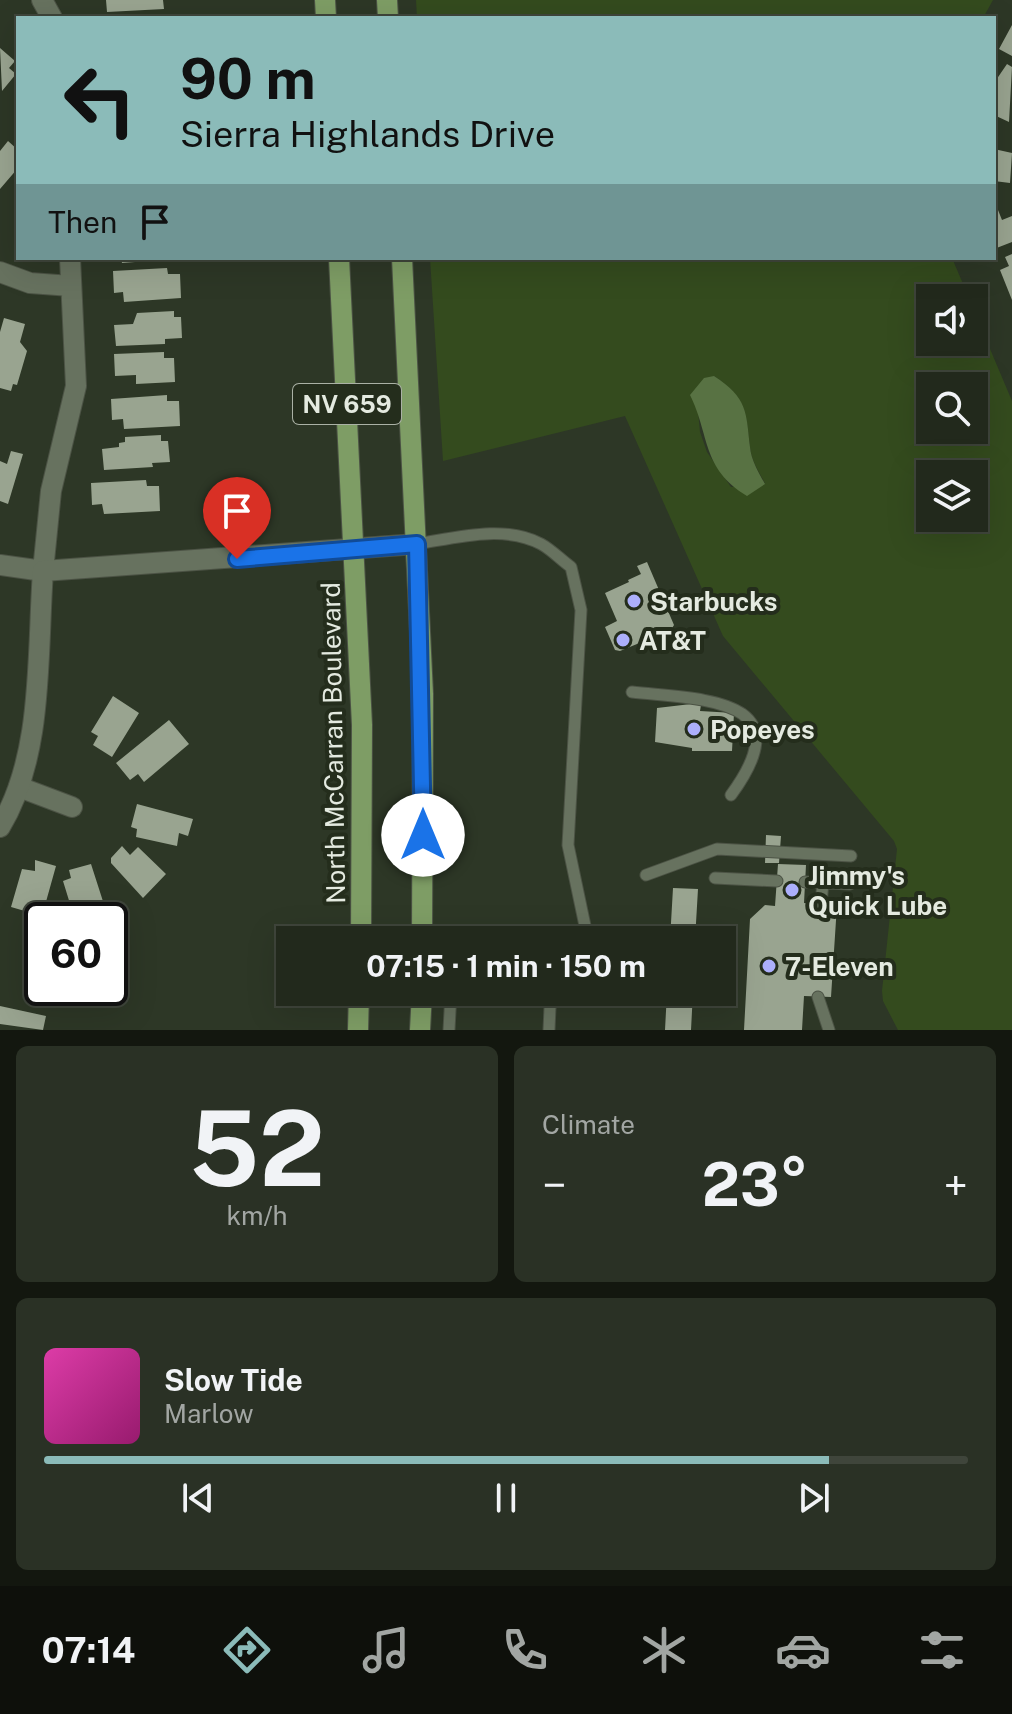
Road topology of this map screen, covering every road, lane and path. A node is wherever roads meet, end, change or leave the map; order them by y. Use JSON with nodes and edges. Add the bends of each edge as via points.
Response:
{"nodes":[{"id":1,"x":70,"y":260,"type":"edge"},
{"id":2,"x":339,"y":260,"type":"edge"},
{"id":3,"x":402,"y":260,"type":"edge"},
{"id":4,"x":0,"y":272,"type":"edge"},
{"id":5,"x":71,"y":286,"type":"junction"},
{"id":6,"x":417,"y":544,"type":"junction"},
{"id":7,"x":355,"y":550,"type":"junction"},
{"id":8,"x":0,"y":565,"type":"edge"},
{"id":9,"x":43,"y":571,"type":"junction"},
{"id":10,"x":632,"y":692,"type":"dead end"},
{"id":11,"x":19,"y":787,"type":"junction"},
{"id":12,"x":731,"y":795,"type":"dead end"},
{"id":13,"x":72,"y":807,"type":"dead end"},
{"id":14,"x":0,"y":827,"type":"edge"},
{"id":15,"x":851,"y":856,"type":"dead end"},
{"id":16,"x":646,"y":875,"type":"dead end"},
{"id":17,"x":715,"y":878,"type":"dead end"},
{"id":18,"x":777,"y":881,"type":"dead end"},
{"id":19,"x":805,"y":882,"type":"dead end"},
{"id":20,"x":823,"y":882,"type":"junction"},
{"id":21,"x":850,"y":884,"type":"dead end"},
{"id":22,"x":821,"y":904,"type":"dead end"},
{"id":23,"x":361,"y":926,"type":"edge"},
{"id":24,"x":422,"y":926,"type":"edge"},
{"id":25,"x":585,"y":926,"type":"edge"},
{"id":26,"x":818,"y":997,"type":"dead end"},
{"id":27,"x":359,"y":1006,"type":"edge"},
{"id":28,"x":421,"y":1006,"type":"edge"},
{"id":29,"x":450,"y":1006,"type":"edge"},
{"id":30,"x":551,"y":1006,"type":"edge"},
{"id":31,"x":358,"y":1030,"type":"edge"},
{"id":32,"x":420,"y":1030,"type":"edge"},
{"id":33,"x":449,"y":1030,"type":"edge"},
{"id":34,"x":549,"y":1030,"type":"edge"},
{"id":35,"x":829,"y":1030,"type":"edge"}],
"edges":[{"from":1,"to":5,"type":"street"},
{"from":2,"to":7,"type":"main road","name":"North McCarran Boulevard","number":"NV 659"},
{"from":3,"to":6,"type":"main road","number":"NV 659"},
{"from":4,"to":5,"type":"street","via":[[30,283]]},
{"from":5,"to":9,"type":"street","via":[[76,386],[51,491]]},
{"from":6,"to":7,"type":"street"},
{"from":6,"to":24,"type":"main road","number":"NV 659"},
{"from":6,"to":25,"type":"lane","via":[[474,536],[521,537],[541,544],[571,567],[581,610],[568,845]]},
{"from":7,"to":9,"type":"street"},
{"from":7,"to":23,"type":"main road","name":"North McCarran Boulevard","number":"NV 659","via":[[362,725]]},
{"from":8,"to":9,"type":"street"},
{"from":9,"to":11,"type":"street","via":[[31,742]]},
{"from":10,"to":12,"type":"lane","via":[[716,701],[741,713],[754,730],[757,748]]},
{"from":11,"to":13,"type":"street"},
{"from":11,"to":14,"type":"street"},
{"from":15,"to":16,"type":"lane","via":[[717,849]]},
{"from":17,"to":18,"type":"lane"},
{"from":19,"to":20,"type":"lane"},
{"from":20,"to":21,"type":"lane"},
{"from":20,"to":22,"type":"lane"},
{"from":26,"to":35,"type":"lane"},
{"from":27,"to":31,"type":"main road"},
{"from":28,"to":32,"type":"main road"},
{"from":29,"to":33,"type":"lane"},
{"from":30,"to":34,"type":"lane"}]}
